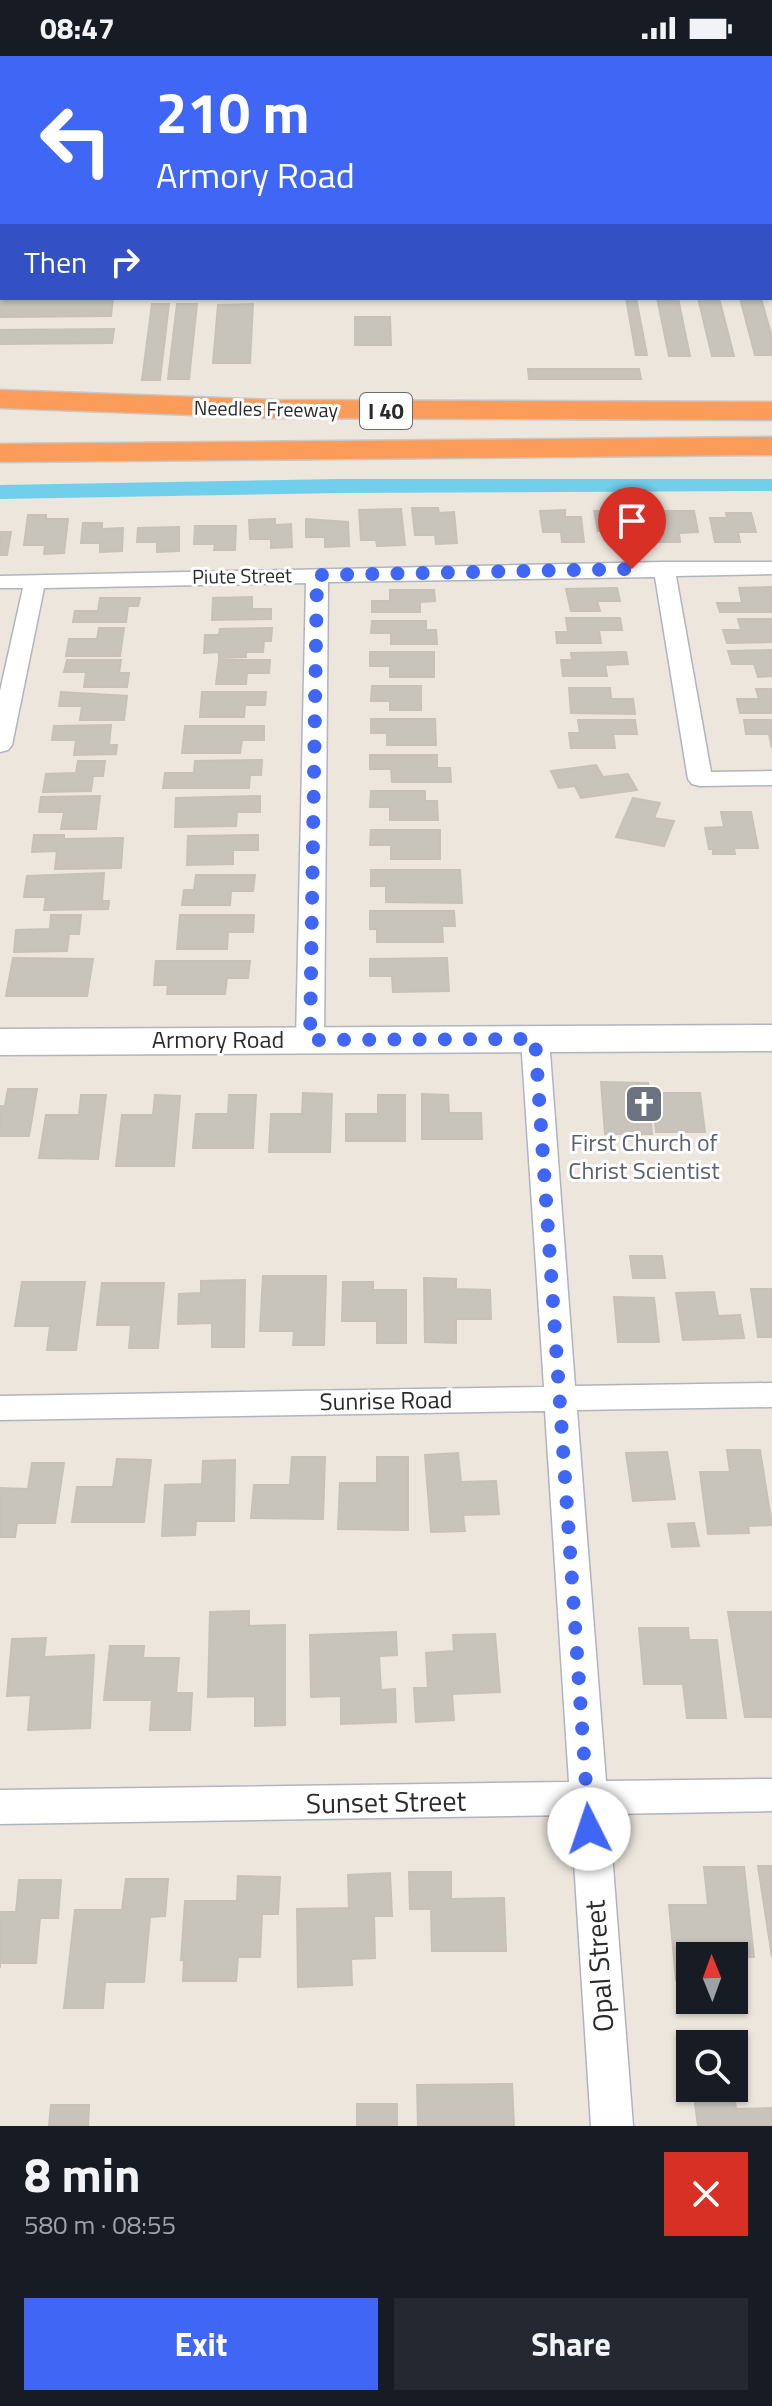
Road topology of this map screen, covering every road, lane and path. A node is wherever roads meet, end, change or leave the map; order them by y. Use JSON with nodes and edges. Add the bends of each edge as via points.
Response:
{"nodes":[{"id":1,"x":0,"y":399,"type":"edge"},
{"id":2,"x":772,"y":411,"type":"edge"},
{"id":3,"x":772,"y":446,"type":"edge"},
{"id":4,"x":0,"y":453,"type":"edge"},
{"id":5,"x":664,"y":568,"type":"junction"},
{"id":6,"x":772,"y":568,"type":"edge"},
{"id":7,"x":317,"y":575,"type":"junction"},
{"id":8,"x":35,"y":581,"type":"junction"},
{"id":9,"x":0,"y":582,"type":"edge"},
{"id":10,"x":0,"y":745,"type":"edge"},
{"id":11,"x":772,"y":778,"type":"edge"},
{"id":12,"x":772,"y":1038,"type":"edge"},
{"id":13,"x":535,"y":1039,"type":"junction"},
{"id":14,"x":310,"y":1040,"type":"junction"},
{"id":15,"x":0,"y":1042,"type":"edge"},
{"id":16,"x":772,"y":1395,"type":"edge"},
{"id":17,"x":560,"y":1398,"type":"junction"},
{"id":18,"x":0,"y":1408,"type":"edge"},
{"id":19,"x":772,"y":1795,"type":"edge"},
{"id":20,"x":587,"y":1799,"type":"junction"},
{"id":21,"x":0,"y":1807,"type":"edge"},
{"id":22,"x":612,"y":2126,"type":"edge"}],
"edges":[{"from":1,"to":2,"type":"highway","name":"Needles Freeway","number":"I 40","via":[[289,410]]},
{"from":3,"to":4,"type":"highway","name":"Needles Freeway","number":"I 40"},
{"from":5,"to":6,"type":"street","name":"Piute Street"},
{"from":5,"to":7,"type":"street","name":"Piute Street"},
{"from":5,"to":11,"type":"street","via":[[700,779]]},
{"from":7,"to":8,"type":"street","name":"Piute Street"},
{"from":7,"to":14,"type":"street"},
{"from":8,"to":9,"type":"street","name":"Piute Street"},
{"from":8,"to":10,"type":"street"},
{"from":12,"to":13,"type":"main road","name":"Armory Road"},
{"from":13,"to":14,"type":"main road","name":"Armory Road"},
{"from":13,"to":17,"type":"street","name":"Opal Street"},
{"from":14,"to":15,"type":"main road","name":"Armory Road"},
{"from":16,"to":17,"type":"street","name":"Sunrise Road"},
{"from":17,"to":18,"type":"street","name":"Sunrise Road"},
{"from":17,"to":20,"type":"street","name":"Opal Street"},
{"from":19,"to":20,"type":"street","name":"Sunset Street"},
{"from":20,"to":21,"type":"street","name":"Sunset Street"},
{"from":20,"to":22,"type":"street","name":"Opal Street"}]}
